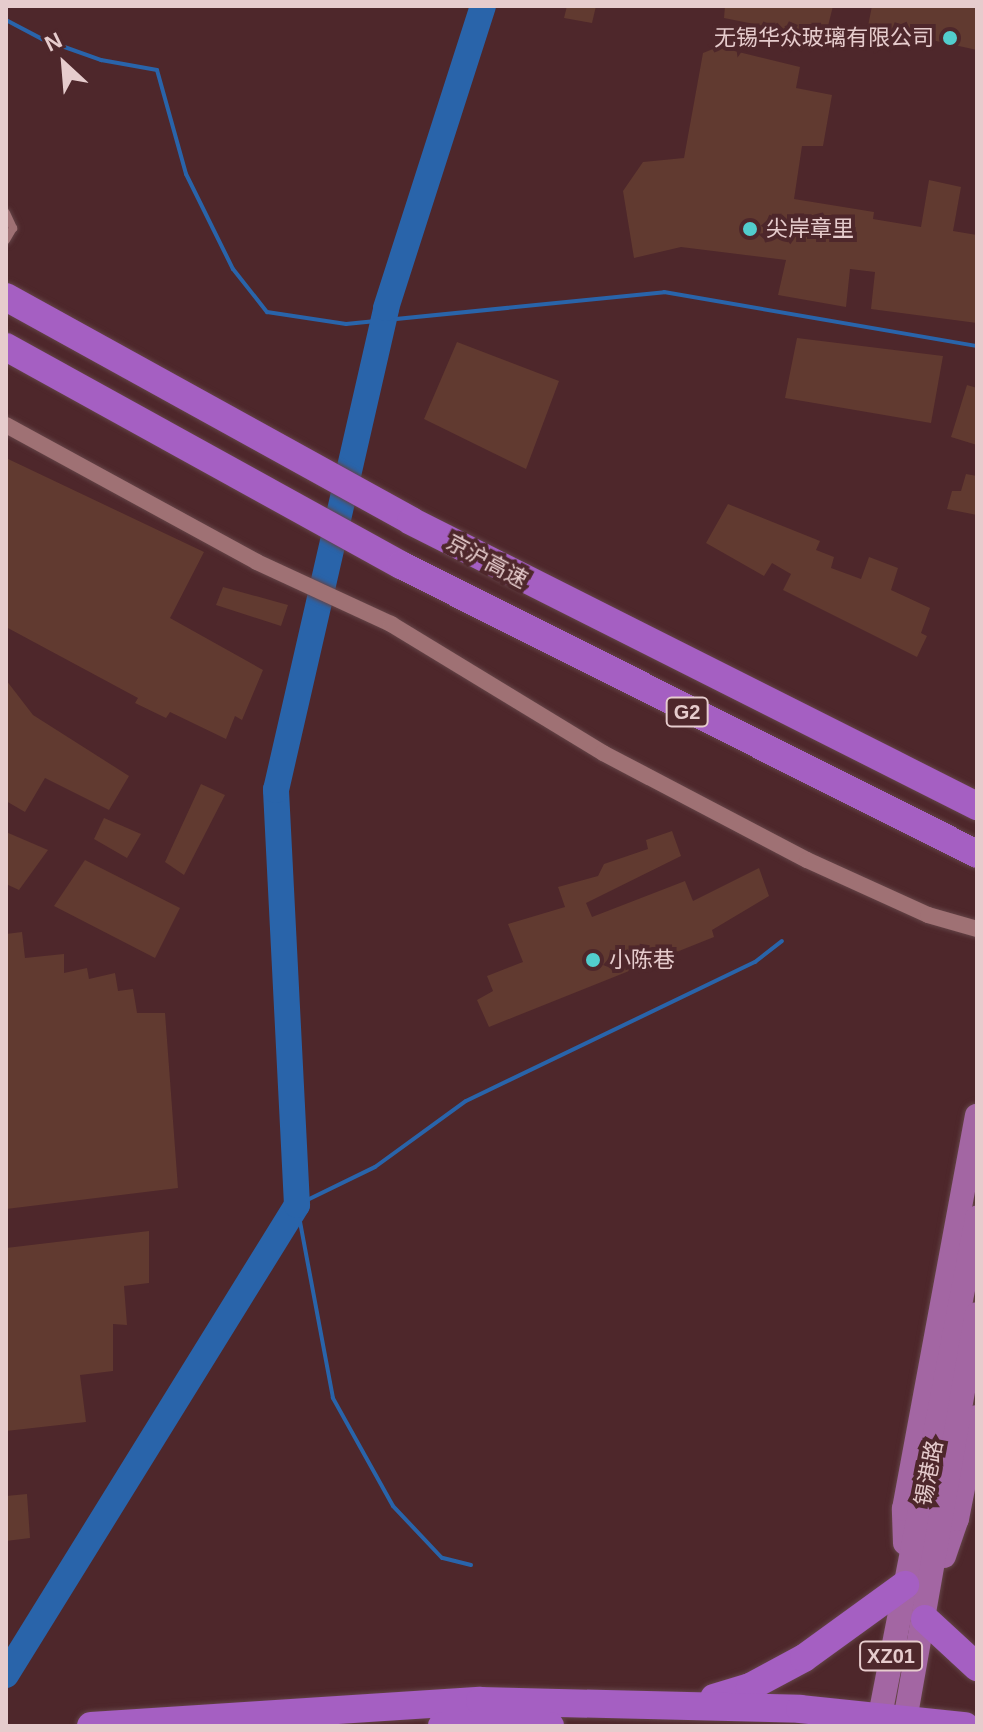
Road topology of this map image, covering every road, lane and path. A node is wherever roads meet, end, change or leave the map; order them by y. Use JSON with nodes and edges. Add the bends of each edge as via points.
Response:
{"nodes":[{"id":1,"x":6,"y":213,"type":"edge"},
{"id":2,"x":6,"y":240,"type":"edge"},
{"id":3,"x":6,"y":297,"type":"edge"},
{"id":4,"x":6,"y":347,"type":"edge"},
{"id":5,"x":6,"y":425,"type":"edge"},
{"id":6,"x":977,"y":806,"type":"edge"},
{"id":7,"x":977,"y":854,"type":"edge"},
{"id":8,"x":977,"y":929,"type":"edge"},
{"id":9,"x":977,"y":1116,"type":"edge"},
{"id":10,"x":977,"y":1218,"type":"edge"},
{"id":11,"x":977,"y":1314,"type":"edge"},
{"id":12,"x":977,"y":1417,"type":"edge"},
{"id":13,"x":920,"y":1599,"type":"junction"},
{"id":14,"x":977,"y":1667,"type":"edge"},
{"id":15,"x":689,"y":1706,"type":"junction"},
{"id":16,"x":228,"y":1719,"type":"junction"},
{"id":17,"x":892,"y":1722,"type":"edge"},
{"id":18,"x":91,"y":1726,"type":"edge"},
{"id":19,"x":198,"y":1726,"type":"edge"},
{"id":20,"x":442,"y":1726,"type":"edge"},
{"id":21,"x":550,"y":1726,"type":"edge"},
{"id":22,"x":965,"y":1726,"type":"edge"}],
"edges":[{"from":1,"to":2,"type":"lane","via":[[13,228]]},
{"from":3,"to":6,"type":"highway","name":"京沪高速","number":"G2","via":[[411,521]]},
{"from":4,"to":7,"type":"highway","name":"京沪高速","number":"G2","via":[[401,565]]},
{"from":5,"to":8,"type":"street","via":[[298,581],[391,624],[603,753],[794,853],[928,915]]},
{"from":9,"to":13,"type":"main road","via":[[904,1509]]},
{"from":10,"to":13,"type":"main road","name":"锡港路","number":"XZ01"},
{"from":11,"to":13,"type":"main road","name":"锡港路","number":"XZ01"},
{"from":12,"to":13,"type":"main road","via":[[957,1519]]},
{"from":13,"to":14,"type":"highway"},
{"from":13,"to":15,"type":"highway","via":[[750,1687]]},
{"from":13,"to":17,"type":"main road","name":"锡港路","number":"XZ01"},
{"from":13,"to":17,"type":"main road","name":"锡港路","number":"XZ01"},
{"from":15,"to":16,"type":"highway","via":[[480,1701]]},
{"from":15,"to":17,"type":"highway"},
{"from":16,"to":18,"type":"highway"},
{"from":16,"to":19,"type":"highway"},
{"from":17,"to":22,"type":"highway"},
{"from":20,"to":21,"type":"highway"}]}
